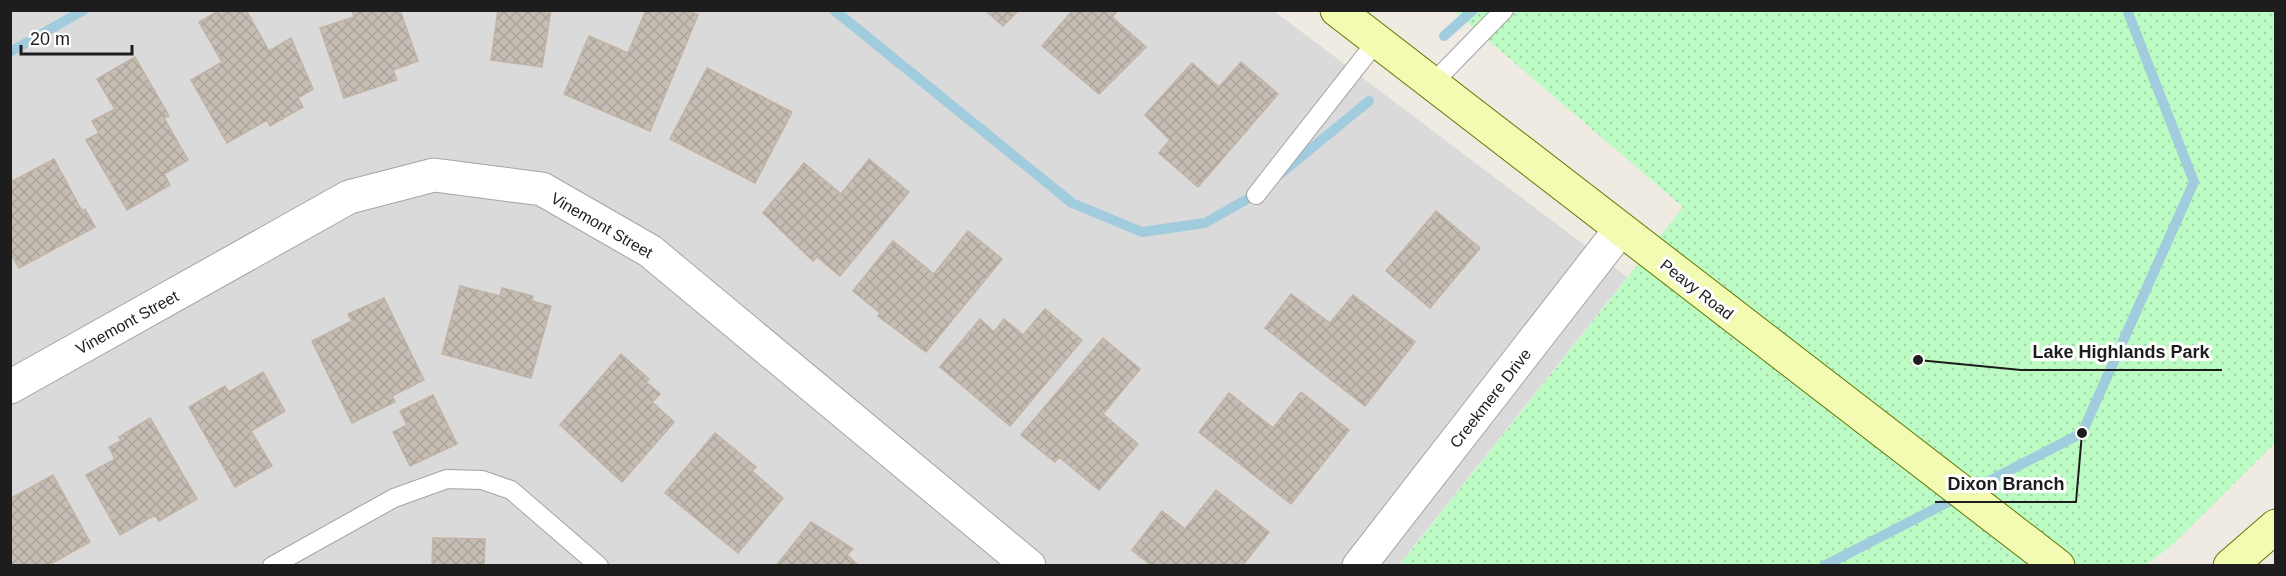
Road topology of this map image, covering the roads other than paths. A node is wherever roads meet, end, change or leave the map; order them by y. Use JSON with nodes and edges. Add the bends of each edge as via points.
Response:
{"nodes":[{"id":1,"x":1337,"y":10,"type":"edge"},
{"id":2,"x":1504,"y":10,"type":"edge"},
{"id":3,"x":1376,"y":42,"type":"junction"},
{"id":4,"x":1431,"y":85,"type":"junction"},
{"id":5,"x":1256,"y":195,"type":"dead end"},
{"id":6,"x":1620,"y":230,"type":"junction"},
{"id":7,"x":10,"y":387,"type":"edge"},
{"id":8,"x":2276,"y":526,"type":"edge"},
{"id":9,"x":272,"y":566,"type":"edge"},
{"id":10,"x":599,"y":566,"type":"edge"},
{"id":11,"x":1029,"y":566,"type":"edge"},
{"id":12,"x":1359,"y":566,"type":"edge"},
{"id":13,"x":2058,"y":566,"type":"edge"},
{"id":14,"x":2229,"y":566,"type":"edge"}],
"edges":[{"from":1,"to":3,"type":"street","name":"Peavy Road"},
{"from":2,"to":4,"type":"lane"},
{"from":3,"to":4,"type":"street","name":"Peavy Road"},
{"from":3,"to":5,"type":"lane"},
{"from":4,"to":6,"type":"street","name":"Peavy Road"},
{"from":6,"to":12,"type":"street","name":"Creekmere Drive"},
{"from":6,"to":13,"type":"street","name":"Peavy Road"},
{"from":7,"to":11,"type":"street","name":"Vinemont Street","via":[[349,197],[434,175],[542,189],[650,251]]},
{"from":8,"to":14,"type":"street"},
{"from":9,"to":10,"type":"lane","via":[[394,498],[447,479],[482,480],[511,490]]}]}
